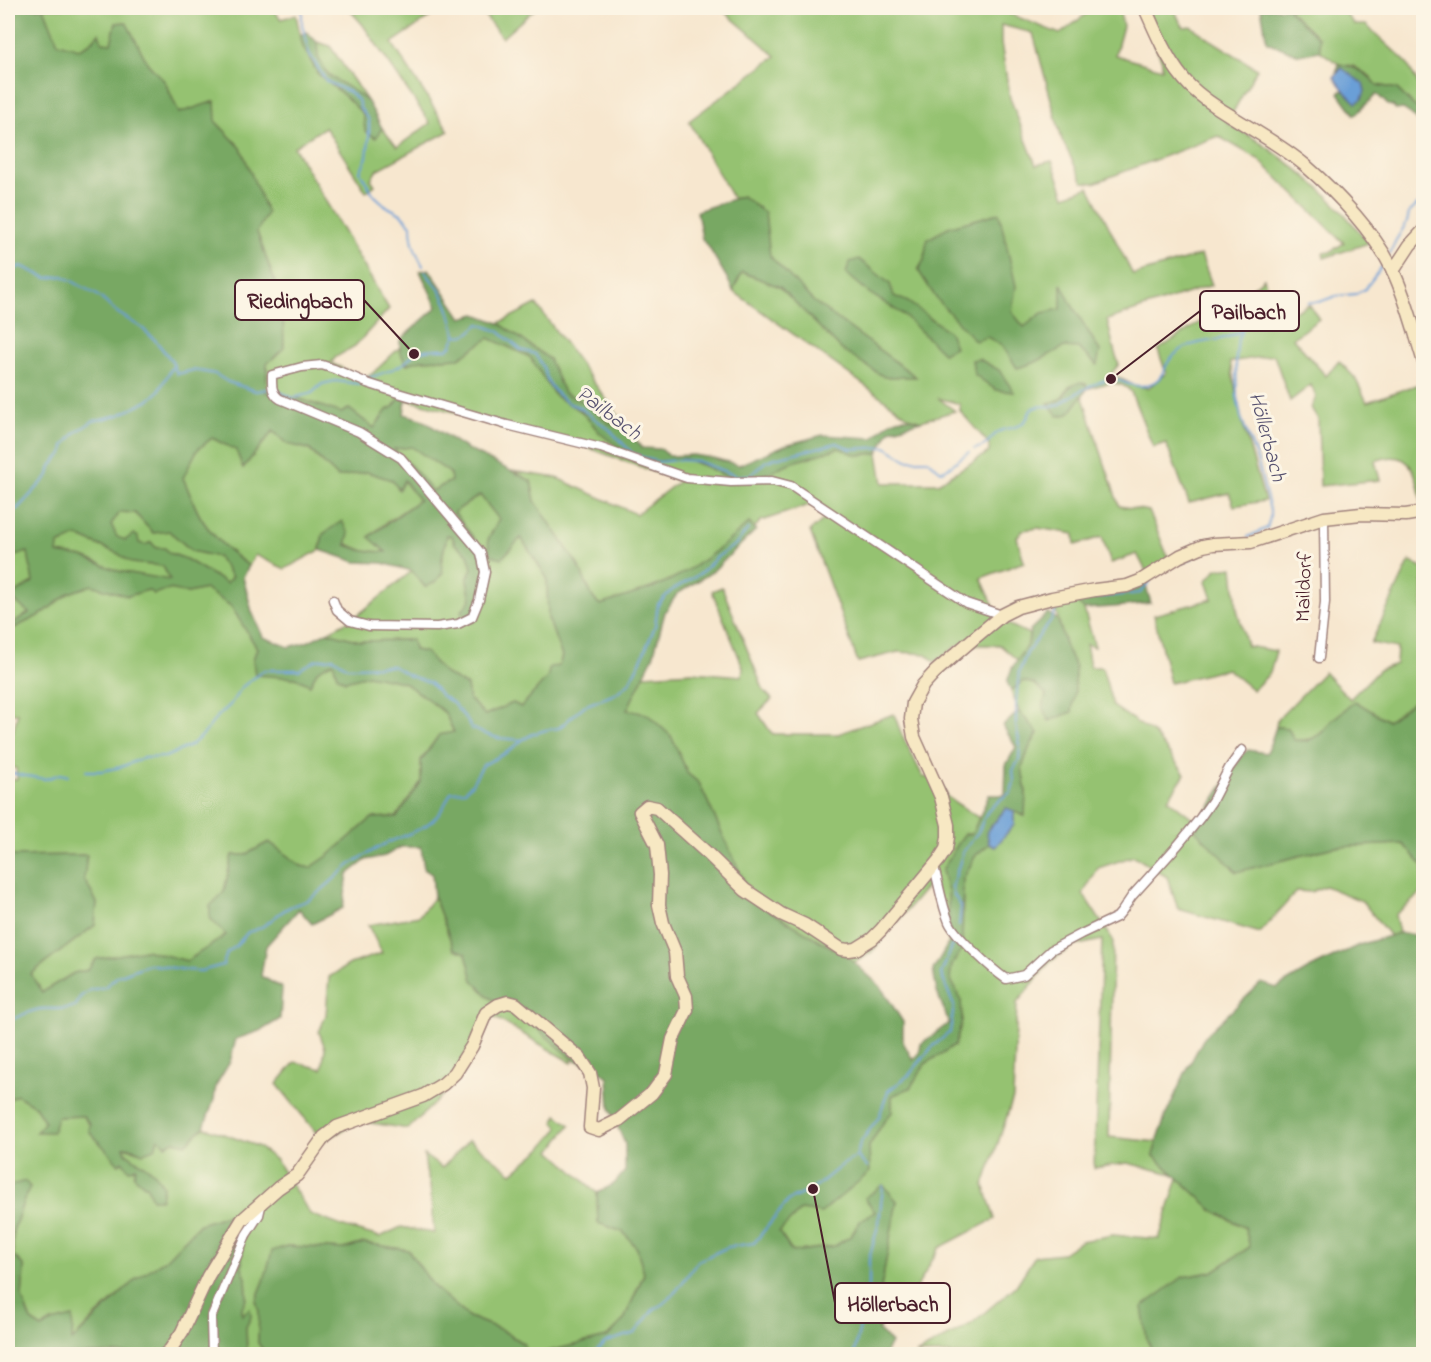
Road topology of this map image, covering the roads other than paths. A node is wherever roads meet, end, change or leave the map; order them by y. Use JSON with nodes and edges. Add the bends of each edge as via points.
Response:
{"nodes":[{"id":1,"x":1145,"y":8,"type":"edge"},
{"id":2,"x":1424,"y":230,"type":"edge"},
{"id":3,"x":1393,"y":271,"type":"junction"},
{"id":4,"x":1424,"y":362,"type":"edge"},
{"id":5,"x":1424,"y":512,"type":"edge"},
{"id":6,"x":1324,"y":518,"type":"junction"},
{"id":7,"x":333,"y":600,"type":"dead end"},
{"id":8,"x":1002,"y":615,"type":"junction"},
{"id":9,"x":1319,"y":658,"type":"dead end"},
{"id":10,"x":1242,"y":750,"type":"dead end"},
{"id":11,"x":934,"y":867,"type":"junction"},
{"id":12,"x":262,"y":1202,"type":"junction"},
{"id":13,"x":165,"y":1354,"type":"edge"},
{"id":14,"x":212,"y":1354,"type":"edge"}],
"edges":[{"from":1,"to":3,"type":"street","via":[[1164,48],[1189,86],[1305,165],[1366,229]]},
{"from":2,"to":3,"type":"street"},
{"from":3,"to":4,"type":"street"},
{"from":5,"to":6,"type":"street"},
{"from":6,"to":8,"type":"street","via":[[1251,542],[1203,546],[1127,586],[1052,598]]},
{"from":6,"to":9,"type":"street","name":"Maildorf","via":[[1325,602]]},
{"from":7,"to":8,"type":"street","via":[[337,610],[350,621],[369,626],[458,624],[472,617],[485,572],[481,553],[401,458],[359,432],[280,399],[273,391],[272,375],[322,365],[398,393],[602,448],[687,478],[772,481],[791,486],[966,603]]},
{"from":8,"to":11,"type":"street","via":[[935,672],[913,703],[914,737],[941,797],[948,825],[946,849]]},
{"from":10,"to":11,"type":"street","via":[[1200,818],[1117,917],[1062,943],[1019,977],[1006,979],[997,973],[958,936],[950,924]]},
{"from":11,"to":12,"type":"street","via":[[872,939],[856,949],[841,949],[745,890],[657,808],[647,806],[640,812],[657,846],[659,904],[675,952],[687,1010],[673,1039],[666,1074],[652,1093],[619,1120],[599,1130],[590,1127],[590,1073],[580,1058],[516,1004],[508,1002],[486,1013],[472,1046],[443,1084],[423,1096],[337,1127],[324,1137],[297,1174]]},
{"from":12,"to":13,"type":"street","via":[[232,1235],[182,1332]]},
{"from":12,"to":14,"type":"street","via":[[212,1318]]}]}
